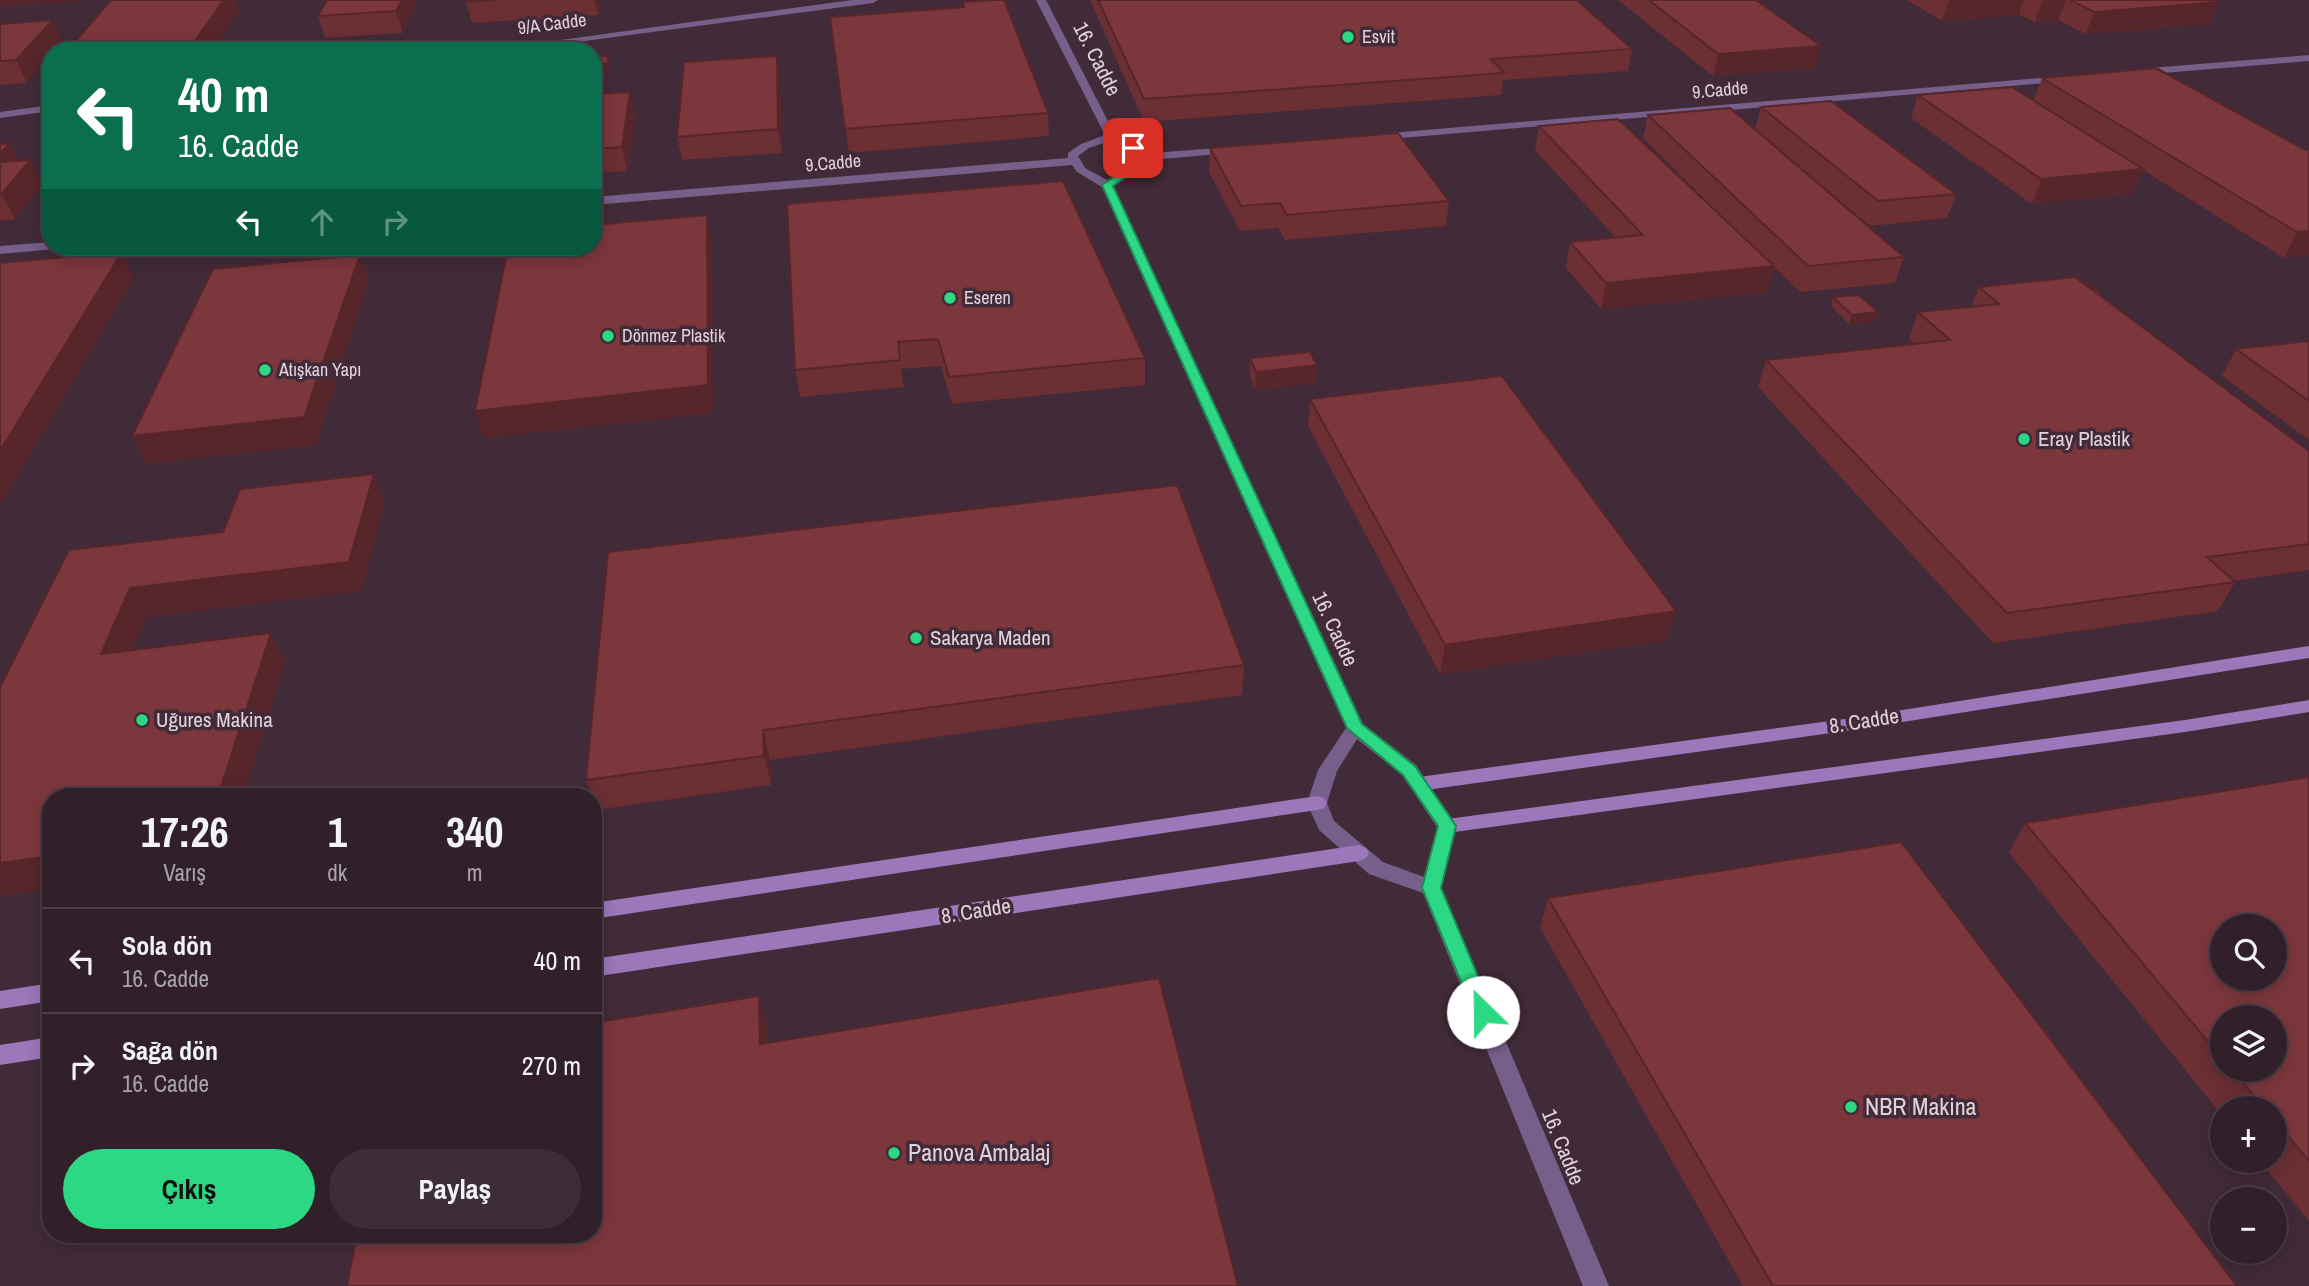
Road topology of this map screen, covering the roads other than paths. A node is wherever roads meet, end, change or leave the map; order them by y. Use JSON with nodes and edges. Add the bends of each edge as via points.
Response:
{"nodes":[{"id":1,"x":873,"y":0,"type":"edge"},
{"id":2,"x":1041,"y":0,"type":"edge"},
{"id":3,"x":553,"y":42,"type":"edge"},
{"id":4,"x":2309,"y":58,"type":"edge"},
{"id":5,"x":2129,"y":73,"type":"edge"},
{"id":6,"x":2074,"y":78,"type":"edge"},
{"id":7,"x":42,"y":109,"type":"edge"},
{"id":8,"x":0,"y":115,"type":"edge"},
{"id":9,"x":1111,"y":137,"type":"junction"},
{"id":10,"x":1368,"y":138,"type":"edge"},
{"id":11,"x":1244,"y":148,"type":"edge"},
{"id":12,"x":1133,"y":158,"type":"junction"},
{"id":13,"x":1076,"y":161,"type":"junction"},
{"id":14,"x":1107,"y":185,"type":"junction"},
{"id":15,"x":602,"y":200,"type":"edge"},
{"id":16,"x":42,"y":247,"type":"edge"},
{"id":17,"x":0,"y":250,"type":"edge"},
{"id":18,"x":2309,"y":652,"type":"edge"},
{"id":19,"x":2309,"y":706,"type":"edge"},
{"id":20,"x":1355,"y":728,"type":"junction"},
{"id":21,"x":1419,"y":784,"type":"junction"},
{"id":22,"x":1317,"y":803,"type":"junction"},
{"id":23,"x":1447,"y":826,"type":"junction"},
{"id":24,"x":1359,"y":853,"type":"junction"},
{"id":25,"x":1431,"y":888,"type":"junction"},
{"id":26,"x":602,"y":910,"type":"edge"},
{"id":27,"x":602,"y":967,"type":"edge"},
{"id":28,"x":42,"y":993,"type":"edge"},
{"id":29,"x":0,"y":1000,"type":"edge"},
{"id":30,"x":42,"y":1048,"type":"edge"},
{"id":31,"x":0,"y":1055,"type":"edge"},
{"id":32,"x":1596,"y":1286,"type":"edge"}],
"edges":[{"from":1,"to":3,"type":"street","name":"9/A Cadde"},
{"from":2,"to":9,"type":"street","name":"16. Cadde"},
{"from":4,"to":5,"type":"street"},
{"from":6,"to":10,"type":"street","name":"9.Cadde"},
{"from":7,"to":8,"type":"street"},
{"from":9,"to":12,"type":"street","name":"16. Cadde","via":[[1133,148]]},
{"from":9,"to":13,"type":"street","via":[[1085,146],[1072,155]]},
{"from":11,"to":12,"type":"street"},
{"from":12,"to":14,"type":"street","via":[[1134,168]]},
{"from":13,"to":14,"type":"street"},
{"from":13,"to":15,"type":"street","name":"9.Cadde"},
{"from":14,"to":20,"type":"street","name":"16. Cadde"},
{"from":16,"to":17,"type":"street"},
{"from":18,"to":21,"type":"street","name":"8. Cadde","via":[[1852,724]]},
{"from":19,"to":23,"type":"street"},
{"from":20,"to":21,"type":"street","name":"16. Cadde","via":[[1409,770]]},
{"from":20,"to":22,"type":"street","via":[[1328,770]]},
{"from":21,"to":23,"type":"street","name":"16. Cadde"},
{"from":22,"to":24,"type":"street","via":[[1326,825]]},
{"from":22,"to":26,"type":"street"},
{"from":23,"to":25,"type":"street"},
{"from":24,"to":25,"type":"street","via":[[1376,868]]},
{"from":24,"to":27,"type":"street","name":"8. Cadde"},
{"from":25,"to":32,"type":"street","name":"16. Cadde"},
{"from":28,"to":29,"type":"street"},
{"from":30,"to":31,"type":"street"}]}
